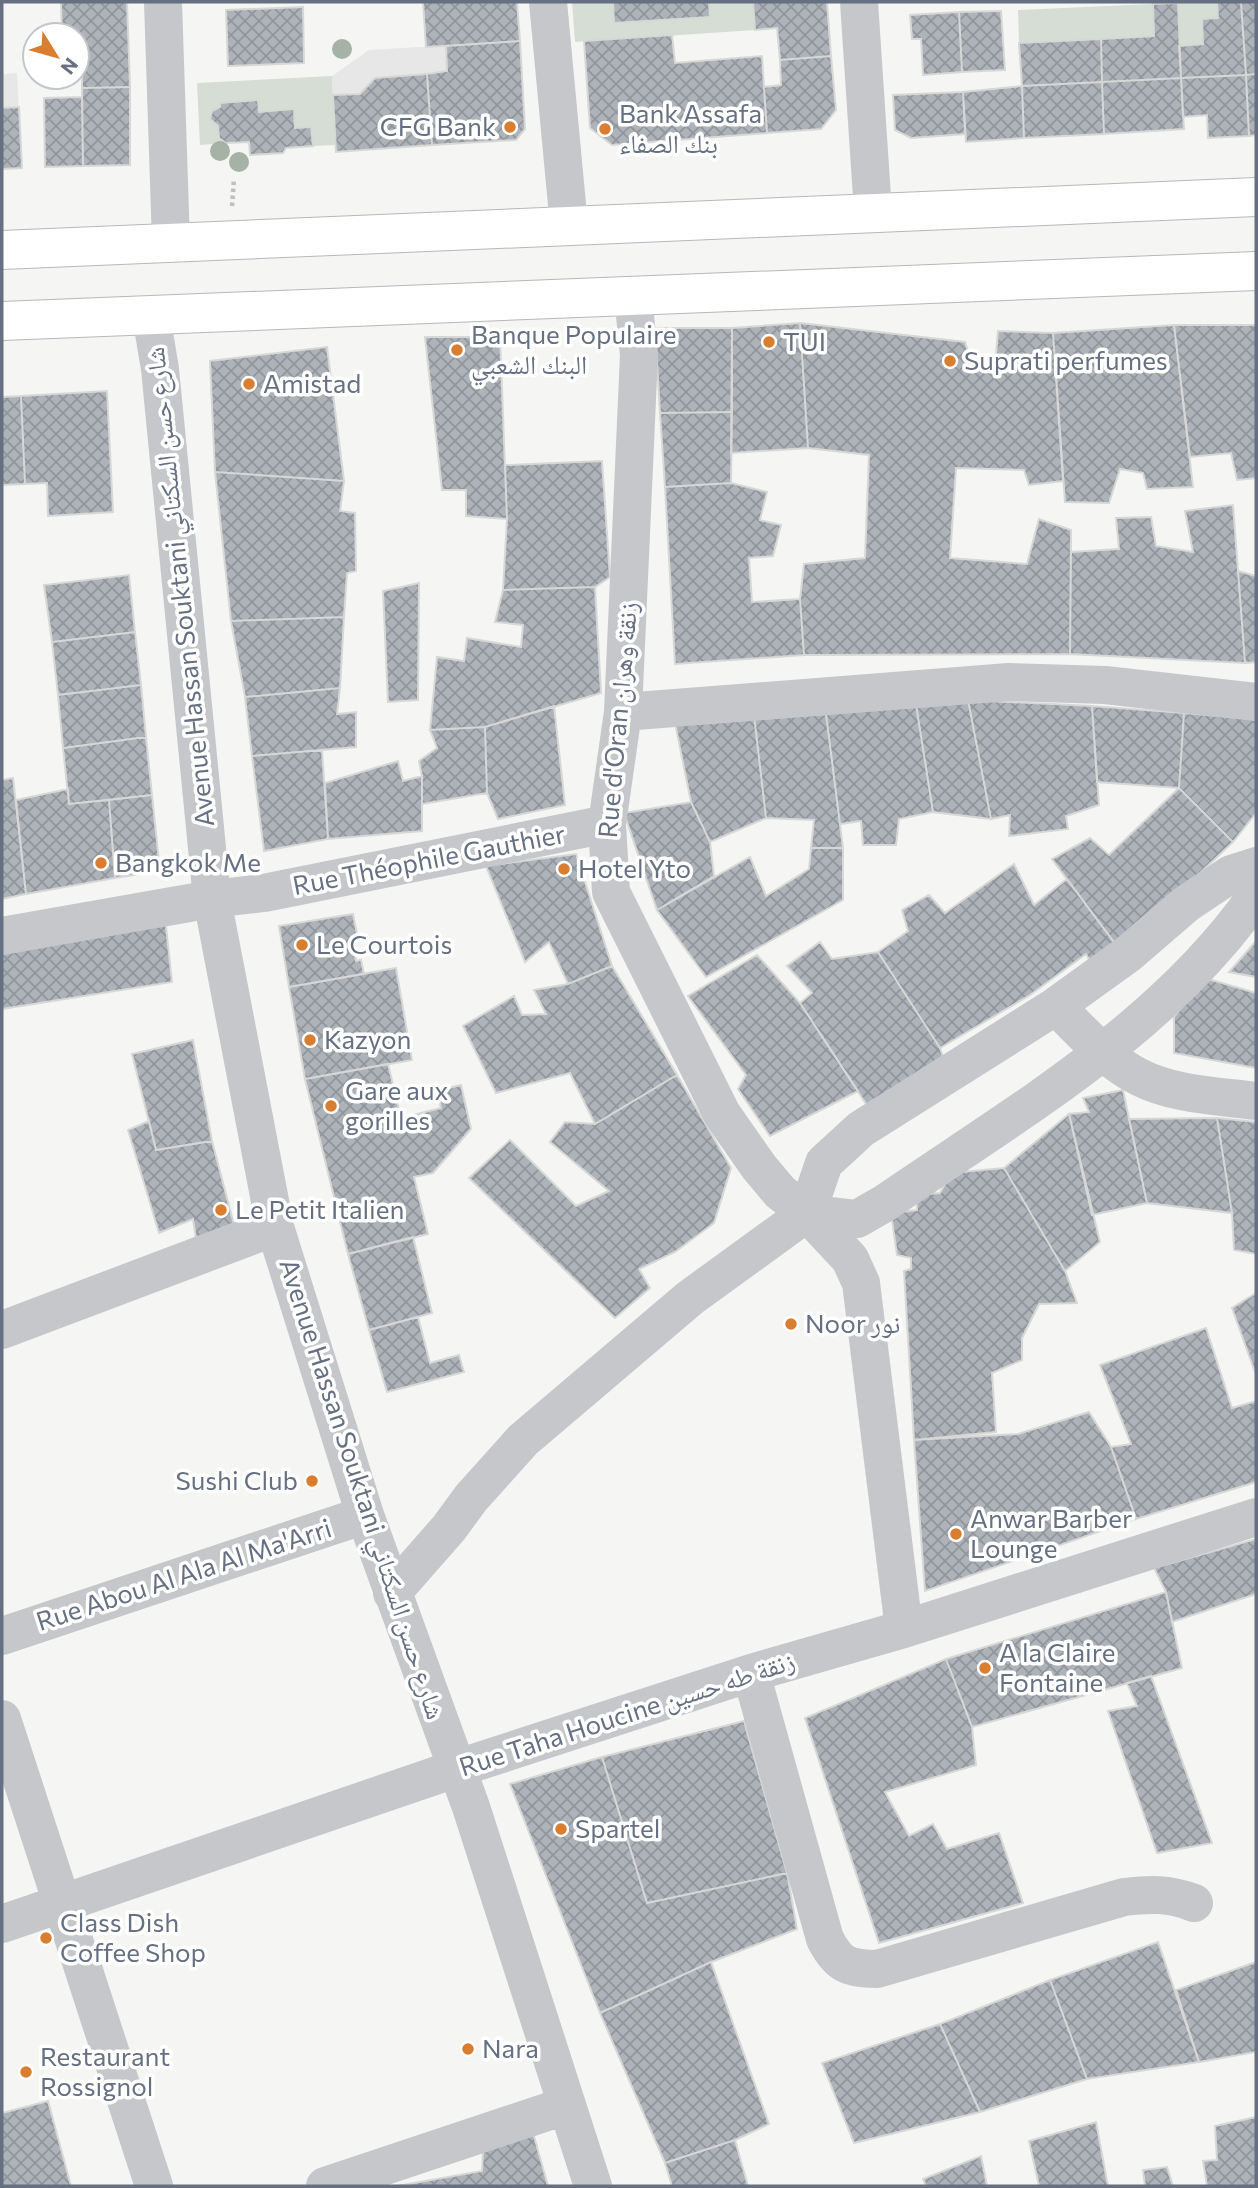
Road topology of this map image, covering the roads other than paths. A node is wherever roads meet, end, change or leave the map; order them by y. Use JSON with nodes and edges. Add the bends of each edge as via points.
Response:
{"nodes":[{"id":1,"x":163,"y":2,"type":"edge"},
{"id":2,"x":548,"y":2,"type":"edge"},
{"id":3,"x":859,"y":2,"type":"edge"},
{"id":4,"x":1256,"y":197,"type":"edge"},
{"id":5,"x":873,"y":212,"type":"junction"},
{"id":6,"x":569,"y":226,"type":"junction"},
{"id":7,"x":171,"y":243,"type":"junction"},
{"id":8,"x":2,"y":250,"type":"edge"},
{"id":9,"x":1256,"y":271,"type":"edge"},
{"id":10,"x":633,"y":296,"type":"junction"},
{"id":11,"x":151,"y":315,"type":"junction"},
{"id":12,"x":2,"y":321,"type":"edge"},
{"id":13,"x":1256,"y":702,"type":"edge"},
{"id":14,"x":623,"y":712,"type":"junction"},
{"id":15,"x":607,"y":824,"type":"junction"},
{"id":16,"x":1256,"y":866,"type":"edge"},
{"id":17,"x":1256,"y":896,"type":"edge"},
{"id":18,"x":212,"y":899,"type":"junction"},
{"id":19,"x":2,"y":936,"type":"edge"},
{"id":20,"x":1056,"y":1006,"type":"junction"},
{"id":21,"x":1103,"y":1052,"type":"junction"},
{"id":22,"x":1256,"y":1101,"type":"edge"},
{"id":23,"x":807,"y":1213,"type":"junction"},
{"id":24,"x":275,"y":1227,"type":"junction"},
{"id":25,"x":2,"y":1330,"type":"edge"},
{"id":26,"x":365,"y":1515,"type":"junction"},
{"id":27,"x":1256,"y":1517,"type":"edge"},
{"id":28,"x":392,"y":1592,"type":"junction"},
{"id":29,"x":904,"y":1629,"type":"junction"},
{"id":30,"x":2,"y":1636,"type":"edge"},
{"id":31,"x":751,"y":1673,"type":"junction"},
{"id":32,"x":2,"y":1719,"type":"edge"},
{"id":33,"x":455,"y":1769,"type":"junction"},
{"id":34,"x":62,"y":1902,"type":"junction"},
{"id":35,"x":1194,"y":1903,"type":"dead end"},
{"id":36,"x":3,"y":1926,"type":"edge"},
{"id":37,"x":565,"y":2106,"type":"junction"},
{"id":38,"x":154,"y":2186,"type":"edge"},
{"id":39,"x":326,"y":2186,"type":"edge"},
{"id":40,"x":593,"y":2186,"type":"edge"}],
"edges":[{"from":1,"to":7,"type":"street"},
{"from":2,"to":6,"type":"street"},
{"from":3,"to":5,"type":"street"},
{"from":4,"to":5,"type":"main road"},
{"from":5,"to":6,"type":"main road"},
{"from":6,"to":7,"type":"main road"},
{"from":7,"to":8,"type":"main road"},
{"from":9,"to":10,"type":"main road"},
{"from":10,"to":11,"type":"main road"},
{"from":10,"to":14,"type":"street","name":"Rue d'Oran زنقة وهران","via":[[639,355]]},
{"from":11,"to":12,"type":"main road"},
{"from":11,"to":18,"type":"street","name":"Avenue Hassan Souktani شارع حسن السكتاني"},
{"from":13,"to":14,"type":"street","via":[[1105,685],[1009,682]]},
{"from":14,"to":15,"type":"street","name":"Rue d'Oran زنقة وهران"},
{"from":15,"to":18,"type":"street","name":"Rue Théophile Gauthier","via":[[264,893]]},
{"from":15,"to":23,"type":"street","name":"Rue d'Oran زنقة وهران","via":[[611,891],[722,1114],[758,1167]]},
{"from":16,"to":20,"type":"street","via":[[1231,874],[1186,904],[1128,954]]},
{"from":17,"to":21,"type":"street","via":[[1204,958]]},
{"from":18,"to":19,"type":"street","name":"Rue Théophile Gauthier"},
{"from":18,"to":24,"type":"street","name":"Avenue Hassan Souktani شارع حسن السكتاني"},
{"from":20,"to":21,"type":"street"},
{"from":20,"to":23,"type":"street","via":[[837,1149],[824,1163]]},
{"from":21,"to":22,"type":"street","via":[[1139,1077],[1179,1090]]},
{"from":21,"to":23,"type":"street","via":[[857,1219]]},
{"from":23,"to":28,"type":"street","via":[[690,1298],[523,1440]]},
{"from":23,"to":29,"type":"street","name":"Rue d'Oran زنقة وهران","via":[[850,1259],[860,1283]]},
{"from":24,"to":25,"type":"street"},
{"from":24,"to":26,"type":"street","name":"Avenue Hassan Souktani شارع حسن السكتاني"},
{"from":26,"to":28,"type":"street","name":"Avenue Hassan Souktani شارع حسن السكتاني"},
{"from":26,"to":30,"type":"street","name":"Rue Abou Al Ala Al Ma'Arri"},
{"from":27,"to":29,"type":"street","name":"Rue Taha Houcine زنقة طه حسين"},
{"from":28,"to":33,"type":"street","name":"Avenue Hassan Souktani شارع حسن السكتاني"},
{"from":29,"to":31,"type":"street","name":"Rue Taha Houcine زنقة طه حسين"},
{"from":31,"to":33,"type":"street","name":"Rue Taha Houcine زنقة طه حسين"},
{"from":31,"to":35,"type":"street","via":[[825,1939],[845,1965],[877,1969],[1124,1897],[1154,1893]]},
{"from":32,"to":34,"type":"street"},
{"from":33,"to":34,"type":"street","name":"Rue Taha Houcine زنقة طه حسين"},
{"from":33,"to":37,"type":"street","name":"Avenue Hassan Souktani شارع حسن السكتاني"},
{"from":34,"to":36,"type":"street","name":"Rue Taha Houcine زنقة طه حسين"},
{"from":34,"to":38,"type":"street"},
{"from":37,"to":39,"type":"street"},
{"from":37,"to":40,"type":"street","name":"Avenue Hassan Souktani شارع حسن السكتاني"}]}
